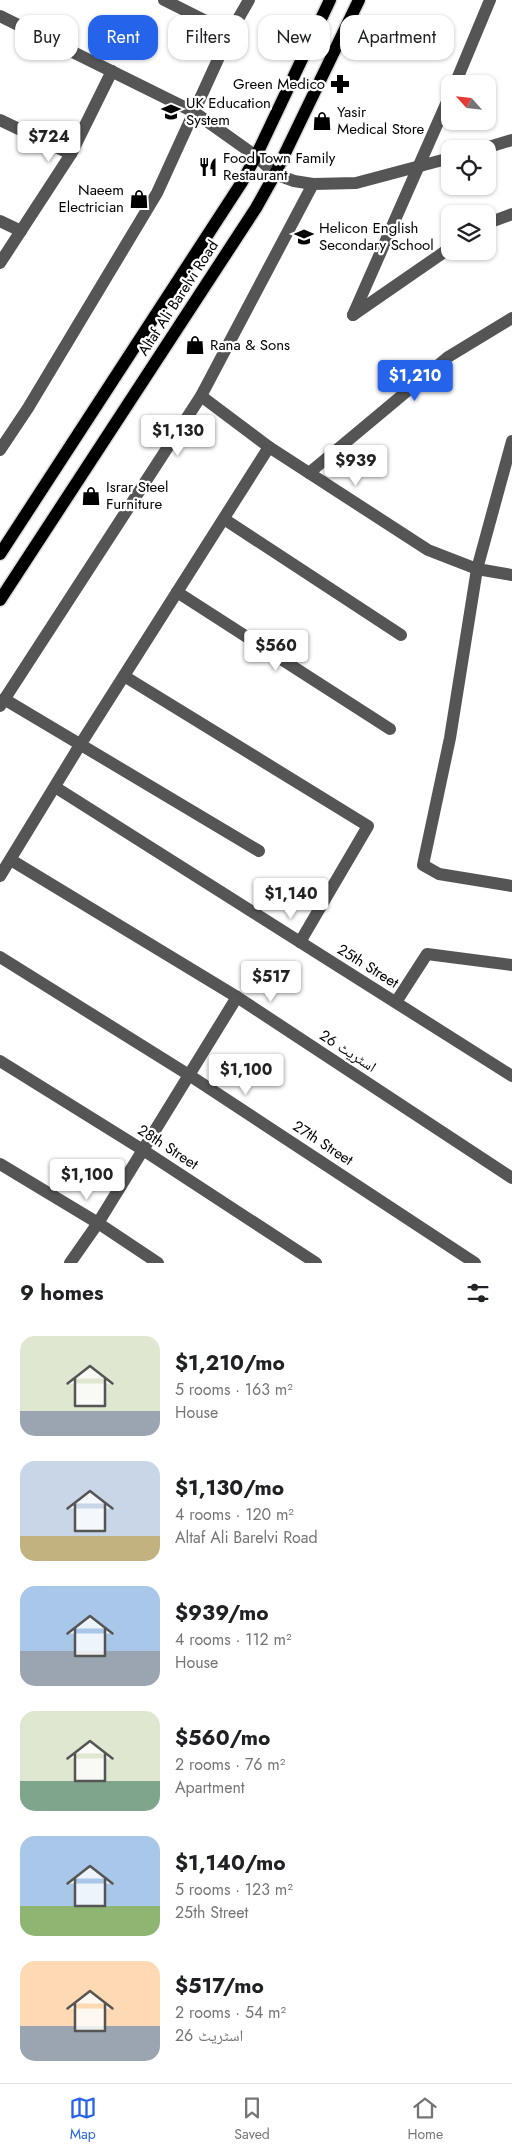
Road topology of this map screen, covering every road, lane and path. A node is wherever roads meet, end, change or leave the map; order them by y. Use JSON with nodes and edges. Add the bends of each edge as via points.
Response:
{"nodes":[{"id":1,"x":164,"y":0,"type":"edge"},
{"id":2,"x":249,"y":0,"type":"edge"},
{"id":3,"x":330,"y":0,"type":"edge"},
{"id":4,"x":359,"y":0,"type":"edge"},
{"id":5,"x":490,"y":0,"type":"edge"},
{"id":6,"x":194,"y":15,"type":"edge"},
{"id":7,"x":240,"y":15,"type":"edge"},
{"id":8,"x":0,"y":16,"type":"edge"},
{"id":9,"x":218,"y":60,"type":"edge"},
{"id":10,"x":112,"y":71,"type":"junction"},
{"id":11,"x":459,"y":75,"type":"edge"},
{"id":12,"x":194,"y":112,"type":"junction"},
{"id":13,"x":441,"y":117,"type":"edge"},
{"id":14,"x":0,"y":120,"type":"edge"},
{"id":15,"x":512,"y":140,"type":"edge"},
{"id":16,"x":496,"y":145,"type":"edge"},
{"id":17,"x":71,"y":154,"type":"junction"},
{"id":18,"x":256,"y":156,"type":"junction"},
{"id":19,"x":441,"y":161,"type":"edge"},
{"id":20,"x":420,"y":168,"type":"junction"},
{"id":21,"x":275,"y":174,"type":"junction"},
{"id":22,"x":313,"y":184,"type":"junction"},
{"id":23,"x":512,"y":214,"type":"edge"},
{"id":24,"x":496,"y":220,"type":"edge"},
{"id":25,"x":0,"y":221,"type":"edge"},
{"id":26,"x":21,"y":231,"type":"junction"},
{"id":27,"x":441,"y":254,"type":"edge"},
{"id":28,"x":0,"y":263,"type":"edge"},
{"id":29,"x":512,"y":318,"type":"edge"},
{"id":30,"x":201,"y":396,"type":"junction"},
{"id":31,"x":512,"y":441,"type":"edge"},
{"id":32,"x":269,"y":448,"type":"junction"},
{"id":33,"x":0,"y":450,"type":"edge"},
{"id":34,"x":309,"y":473,"type":"junction"},
{"id":35,"x":224,"y":519,"type":"junction"},
{"id":36,"x":0,"y":554,"type":"edge"},
{"id":37,"x":476,"y":569,"type":"junction"},
{"id":38,"x":512,"y":575,"type":"edge"},
{"id":39,"x":177,"y":592,"type":"junction"},
{"id":40,"x":0,"y":600,"type":"edge"},
{"id":41,"x":401,"y":635,"type":"dead end"},
{"id":42,"x":124,"y":676,"type":"junction"},
{"id":43,"x":2,"y":702,"type":"edge"},
{"id":44,"x":390,"y":729,"type":"dead end"},
{"id":45,"x":80,"y":745,"type":"junction"},
{"id":46,"x":55,"y":787,"type":"junction"},
{"id":47,"x":259,"y":851,"type":"dead end"},
{"id":48,"x":10,"y":860,"type":"junction"},
{"id":49,"x":0,"y":876,"type":"edge"},
{"id":50,"x":512,"y":886,"type":"edge"},
{"id":51,"x":300,"y":942,"type":"junction"},
{"id":52,"x":0,"y":957,"type":"edge"},
{"id":53,"x":509,"y":966,"type":"edge"},
{"id":54,"x":237,"y":997,"type":"junction"},
{"id":55,"x":396,"y":1002,"type":"junction"},
{"id":56,"x":0,"y":1061,"type":"edge"},
{"id":57,"x":189,"y":1074,"type":"junction"},
{"id":58,"x":512,"y":1076,"type":"edge"},
{"id":59,"x":143,"y":1150,"type":"junction"},
{"id":60,"x":0,"y":1164,"type":"edge"},
{"id":61,"x":512,"y":1178,"type":"edge"},
{"id":62,"x":98,"y":1223,"type":"junction"},
{"id":63,"x":70,"y":1263,"type":"edge"},
{"id":64,"x":158,"y":1263,"type":"edge"},
{"id":65,"x":316,"y":1263,"type":"edge"},
{"id":66,"x":474,"y":1263,"type":"edge"}],
"edges":[{"from":1,"to":6,"type":"street"},
{"from":2,"to":7,"type":"street"},
{"from":3,"to":18,"type":"main road","name":"Altaf Ali Barelvi Road"},
{"from":4,"to":21,"type":"main road","name":"Altaf Ali Barelvi Road"},
{"from":5,"to":11,"type":"street"},
{"from":8,"to":10,"type":"street"},
{"from":9,"to":12,"type":"street"},
{"from":10,"to":12,"type":"street"},
{"from":10,"to":17,"type":"street"},
{"from":12,"to":18,"type":"street"},
{"from":12,"to":33,"type":"street","via":[[157,193]]},
{"from":13,"to":20,"type":"street"},
{"from":14,"to":17,"type":"street"},
{"from":15,"to":16,"type":"street"},
{"from":17,"to":26,"type":"street"},
{"from":18,"to":21,"type":"street"},
{"from":18,"to":36,"type":"main road","name":"Altaf Ali Barelvi Road"},
{"from":19,"to":20,"type":"street"},
{"from":20,"to":22,"type":"street","via":[[356,183]]},
{"from":20,"to":27,"type":"street","via":[[353,315]]},
{"from":21,"to":22,"type":"street"},
{"from":21,"to":40,"type":"main road","name":"Altaf Ali Barelvi Road"},
{"from":22,"to":30,"type":"street"},
{"from":23,"to":24,"type":"street"},
{"from":25,"to":26,"type":"street"},
{"from":26,"to":28,"type":"street"},
{"from":29,"to":34,"type":"street","via":[[448,357]]},
{"from":30,"to":32,"type":"street"},
{"from":30,"to":43,"type":"street"},
{"from":31,"to":37,"type":"street"},
{"from":32,"to":34,"type":"street"},
{"from":32,"to":35,"type":"street"},
{"from":34,"to":37,"type":"street","via":[[428,550]]},
{"from":35,"to":39,"type":"street"},
{"from":35,"to":41,"type":"street"},
{"from":37,"to":38,"type":"street"},
{"from":37,"to":50,"type":"street","via":[[450,738],[423,865],[438,874]]},
{"from":39,"to":42,"type":"street"},
{"from":39,"to":44,"type":"street"},
{"from":42,"to":45,"type":"street"},
{"from":42,"to":51,"type":"street","via":[[368,826]]},
{"from":43,"to":45,"type":"street"},
{"from":45,"to":46,"type":"street"},
{"from":45,"to":47,"type":"street"},
{"from":46,"to":48,"type":"street"},
{"from":46,"to":51,"type":"street","name":"25th Street"},
{"from":48,"to":49,"type":"street"},
{"from":48,"to":54,"type":"street","name":"اسٹریٹ 26"},
{"from":51,"to":55,"type":"street","name":"25th Street"},
{"from":52,"to":57,"type":"street","name":"27th Street"},
{"from":53,"to":55,"type":"street","via":[[427,954]]},
{"from":54,"to":57,"type":"street"},
{"from":54,"to":61,"type":"street","name":"اسٹریٹ 26"},
{"from":55,"to":58,"type":"street","name":"25th Street"},
{"from":56,"to":59,"type":"street","name":"28th Street"},
{"from":57,"to":59,"type":"street"},
{"from":57,"to":66,"type":"street","name":"27th Street"},
{"from":59,"to":62,"type":"street"},
{"from":59,"to":65,"type":"street","name":"28th Street"},
{"from":60,"to":62,"type":"street"},
{"from":62,"to":63,"type":"street"},
{"from":62,"to":64,"type":"street"}]}
